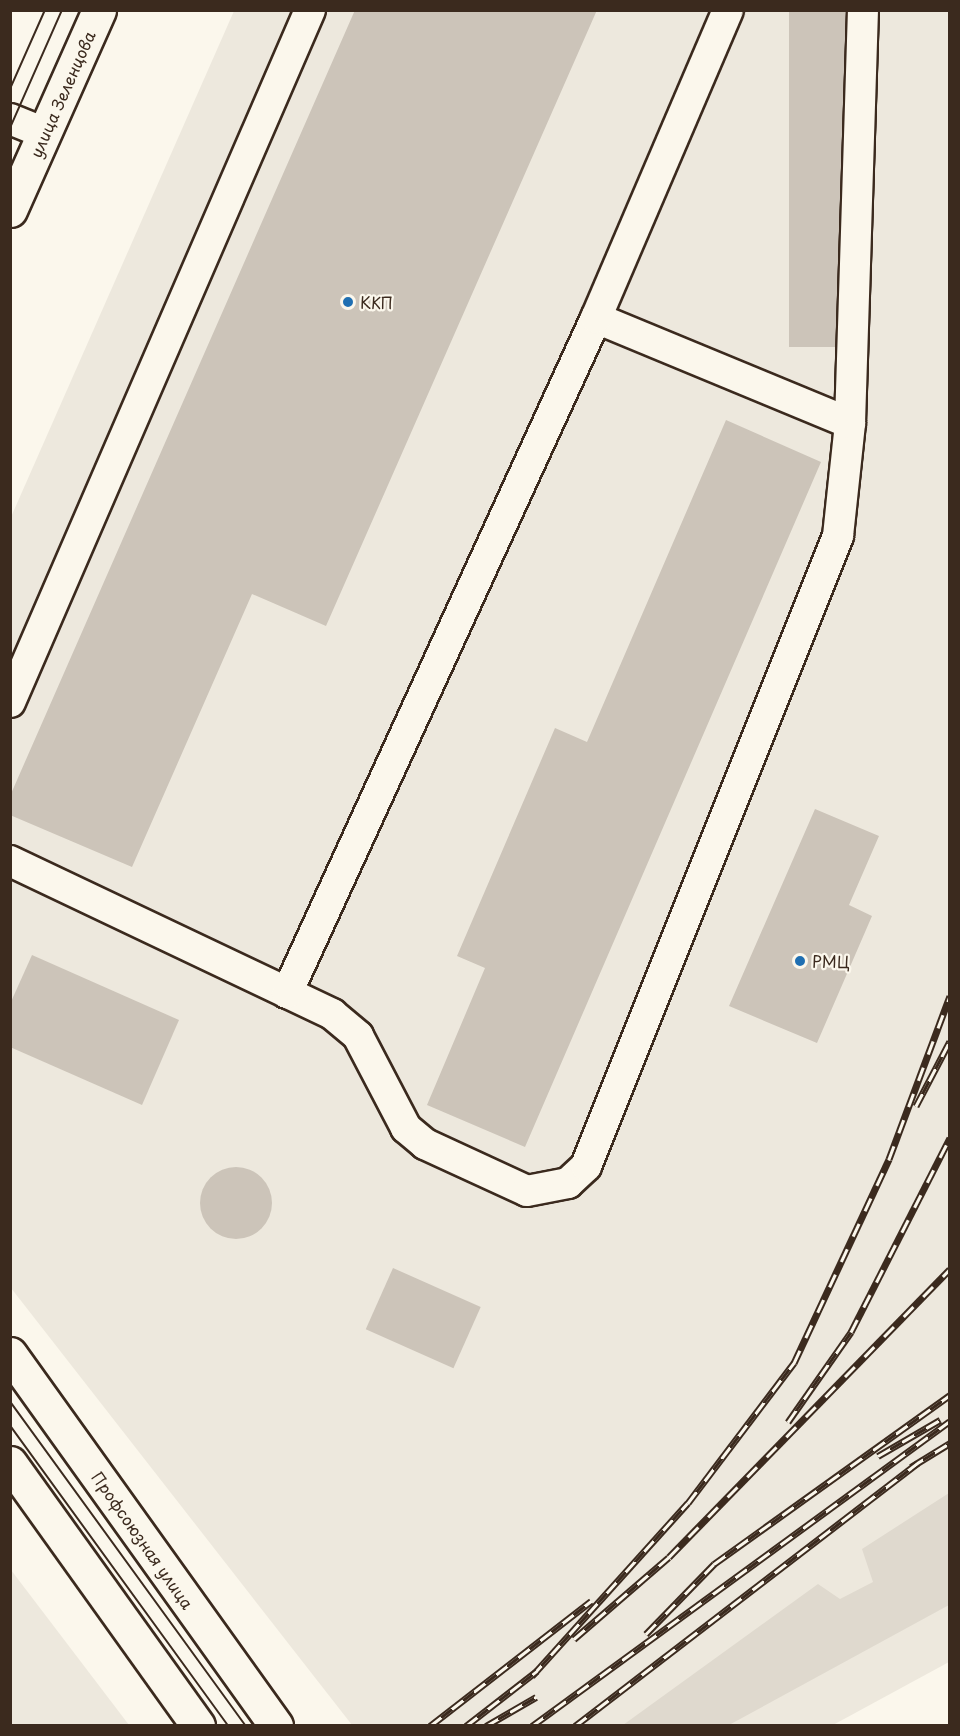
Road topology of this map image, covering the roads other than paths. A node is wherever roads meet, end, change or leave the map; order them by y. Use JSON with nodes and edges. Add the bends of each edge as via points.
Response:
{"nodes":[{"id":1,"x":99,"y":10,"type":"edge"},
{"id":2,"x":310,"y":10,"type":"edge"},
{"id":3,"x":728,"y":10,"type":"edge"},
{"id":4,"x":863,"y":10,"type":"edge"},
{"id":5,"x":10,"y":119,"type":"edge"},
{"id":6,"x":45,"y":133,"type":"junction"},
{"id":7,"x":10,"y":210,"type":"edge"},
{"id":8,"x":596,"y":318,"type":"junction"},
{"id":9,"x":850,"y":423,"type":"junction"},
{"id":10,"x":10,"y":702,"type":"edge"},
{"id":11,"x":10,"y":861,"type":"edge"},
{"id":12,"x":287,"y":993,"type":"junction"},
{"id":13,"x":10,"y":1354,"type":"edge"},
{"id":14,"x":10,"y":1463,"type":"edge"},
{"id":15,"x":198,"y":1725,"type":"edge"},
{"id":16,"x":276,"y":1725,"type":"edge"}],
"edges":[{"from":1,"to":6,"type":"main road","name":"улица Зеленцова"},
{"from":2,"to":10,"type":"lane"},
{"from":3,"to":8,"type":"lane"},
{"from":4,"to":9,"type":"lane"},
{"from":5,"to":6,"type":"lane"},
{"from":6,"to":7,"type":"main road","name":"улица Зеленцова"},
{"from":8,"to":9,"type":"lane"},
{"from":8,"to":12,"type":"lane"},
{"from":9,"to":12,"type":"lane","via":[[838,536],[586,1166],[568,1183],[527,1191],[418,1140],[406,1128],[358,1036],[332,1014]]},
{"from":11,"to":12,"type":"lane"},
{"from":13,"to":16,"type":"main road","name":"Профсоюзная улица"},
{"from":14,"to":15,"type":"main road"}]}
